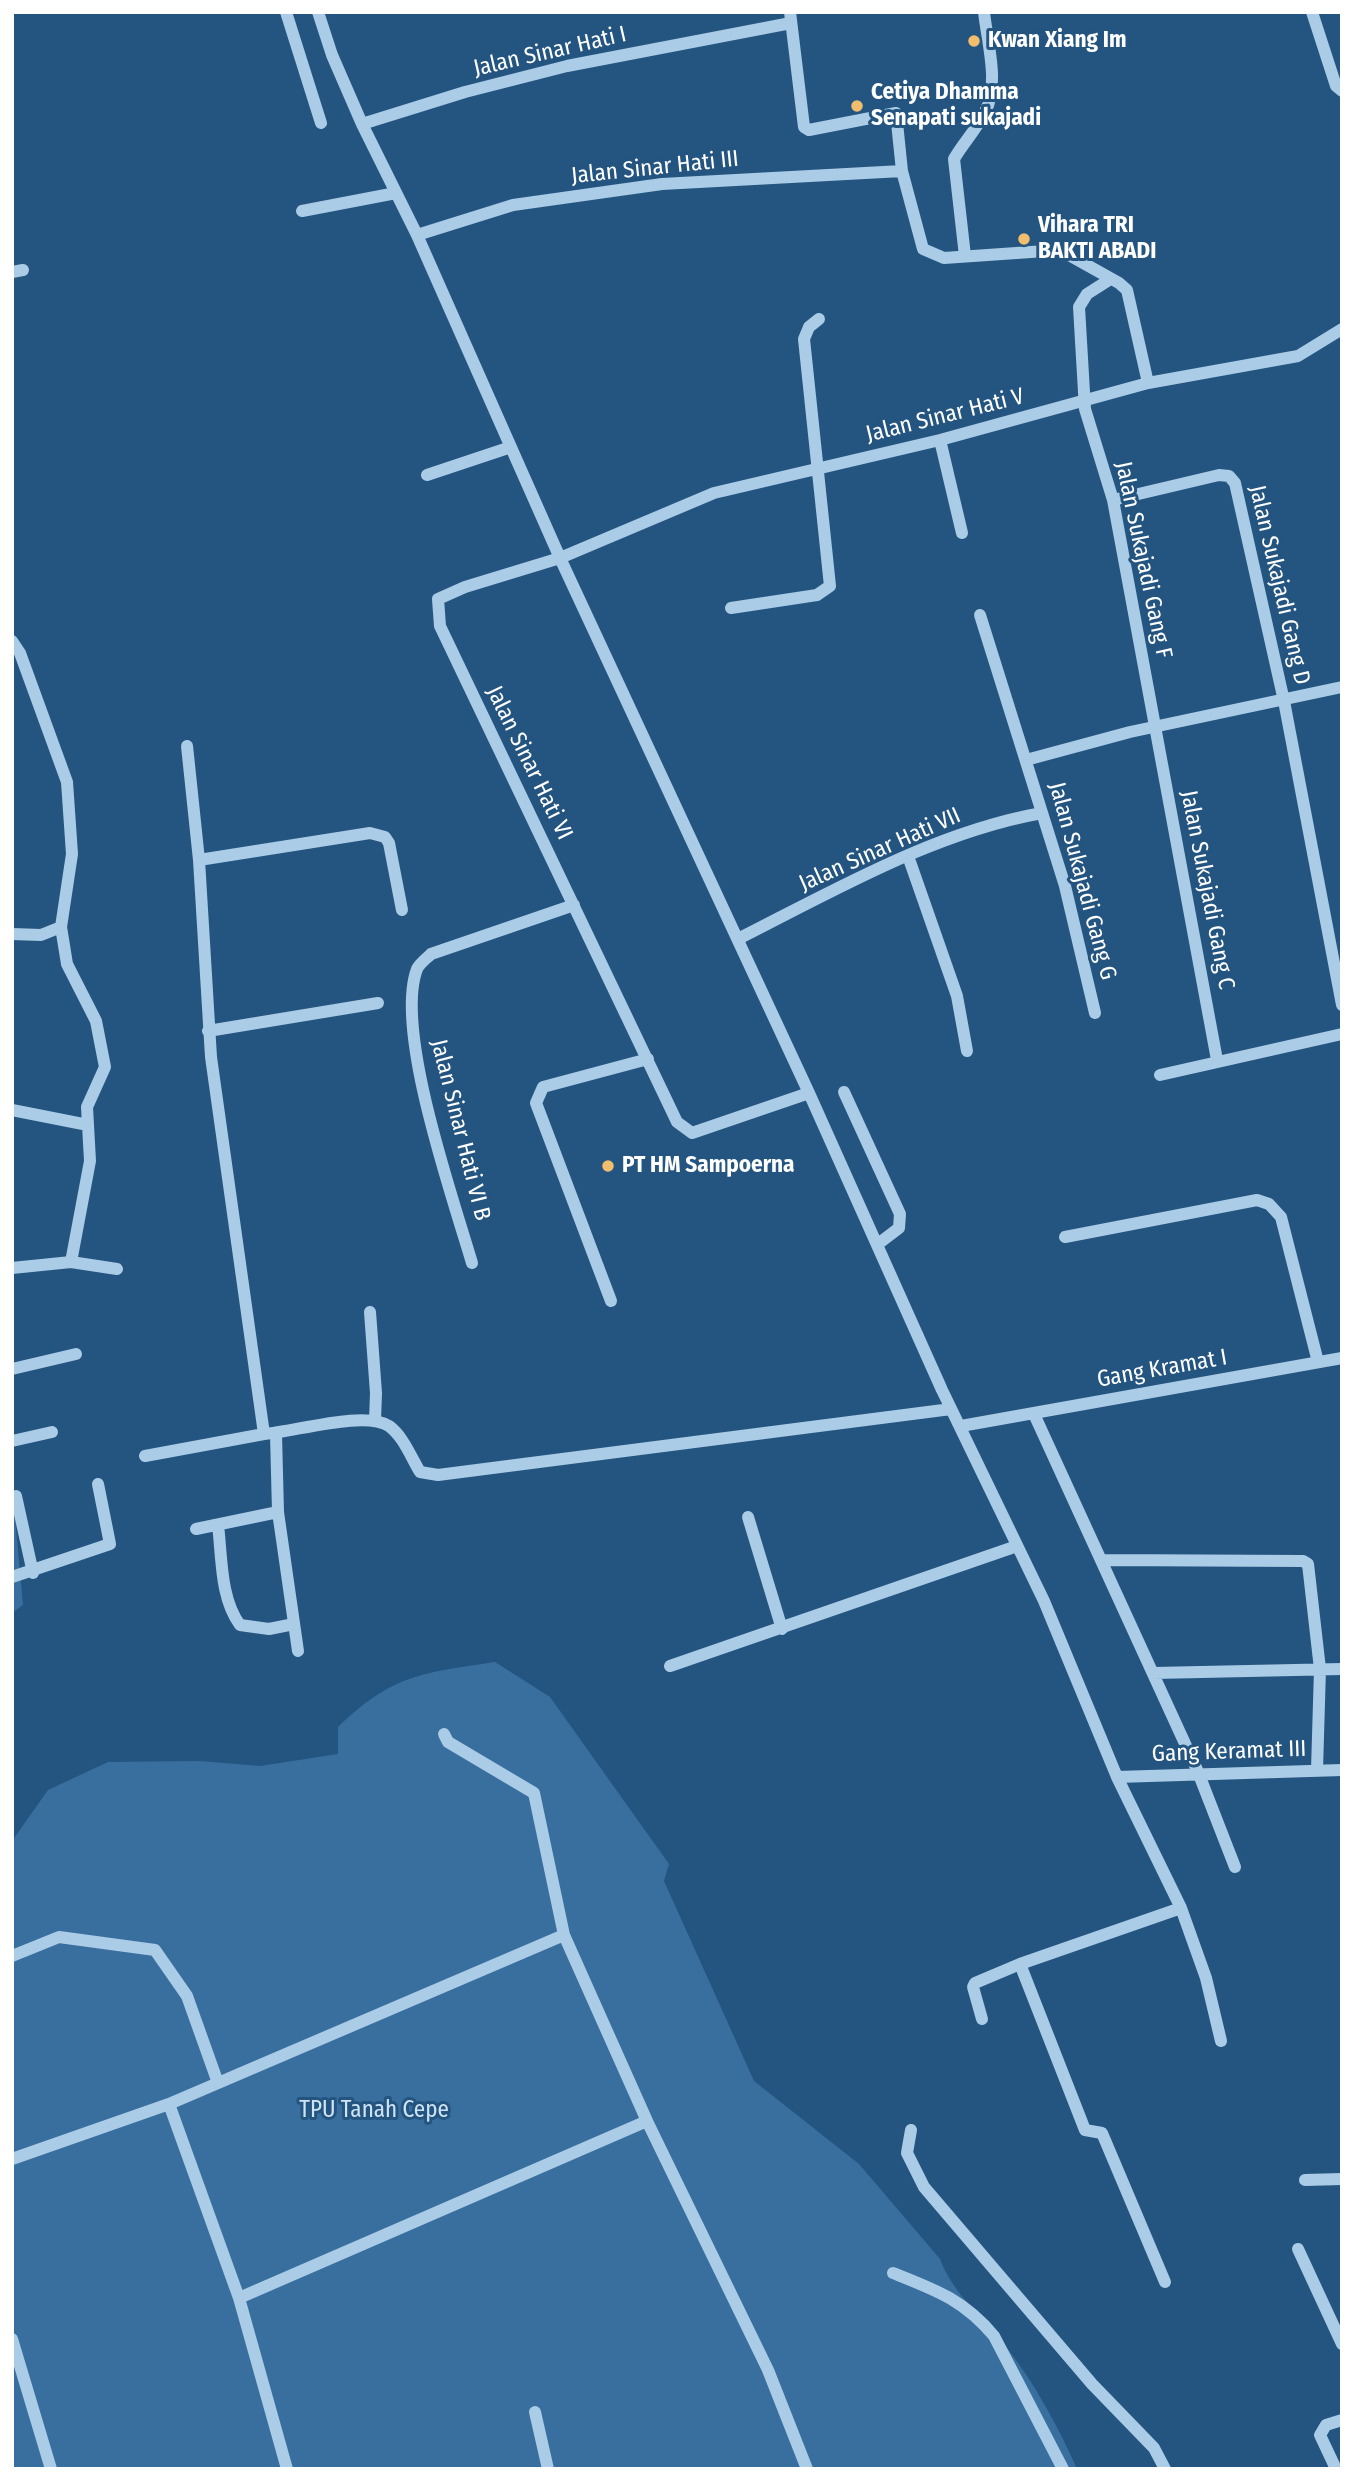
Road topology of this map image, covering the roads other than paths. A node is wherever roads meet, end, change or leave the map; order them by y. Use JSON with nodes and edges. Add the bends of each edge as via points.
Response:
{"nodes":[{"id":1,"x":286,"y":12,"type":"edge"},
{"id":2,"x":318,"y":12,"type":"edge"},
{"id":3,"x":984,"y":12,"type":"edge"},
{"id":4,"x":1312,"y":12,"type":"edge"},
{"id":5,"x":791,"y":18,"type":"edge"},
{"id":6,"x":1342,"y":91,"type":"edge"},
{"id":7,"x":321,"y":123,"type":"dead end"},
{"id":8,"x":362,"y":124,"type":"junction"},
{"id":9,"x":902,"y":171,"type":"junction"},
{"id":10,"x":396,"y":193,"type":"junction"},
{"id":11,"x":302,"y":211,"type":"dead end"},
{"id":12,"x":417,"y":235,"type":"junction"},
{"id":13,"x":965,"y":256,"type":"junction"},
{"id":14,"x":1109,"y":280,"type":"junction"},
{"id":15,"x":819,"y":319,"type":"dead end"},
{"id":16,"x":1342,"y":329,"type":"edge"},
{"id":17,"x":1149,"y":383,"type":"junction"},
{"id":18,"x":1085,"y":402,"type":"junction"},
{"id":19,"x":940,"y":440,"type":"junction"},
{"id":20,"x":511,"y":447,"type":"junction"},
{"id":21,"x":816,"y":468,"type":"junction"},
{"id":22,"x":427,"y":475,"type":"dead end"},
{"id":23,"x":1113,"y":500,"type":"junction"},
{"id":24,"x":962,"y":533,"type":"dead end"},
{"id":25,"x":560,"y":558,"type":"junction"},
{"id":26,"x":731,"y":608,"type":"dead end"},
{"id":27,"x":980,"y":615,"type":"dead end"},
{"id":28,"x":12,"y":641,"type":"edge"},
{"id":29,"x":16,"y":655,"type":"edge"},
{"id":30,"x":1342,"y":687,"type":"edge"},
{"id":31,"x":1284,"y":701,"type":"junction"},
{"id":32,"x":1155,"y":728,"type":"junction"},
{"id":33,"x":187,"y":746,"type":"dead end"},
{"id":34,"x":1026,"y":760,"type":"junction"},
{"id":35,"x":1042,"y":813,"type":"junction"},
{"id":36,"x":908,"y":856,"type":"junction"},
{"id":37,"x":199,"y":860,"type":"junction"},
{"id":38,"x":574,"y":905,"type":"junction"},
{"id":39,"x":401,"y":910,"type":"dead end"},
{"id":40,"x":61,"y":927,"type":"junction"},
{"id":41,"x":12,"y":934,"type":"edge"},
{"id":42,"x":738,"y":939,"type":"junction"},
{"id":43,"x":378,"y":1003,"type":"dead end"},
{"id":44,"x":1342,"y":1006,"type":"edge"},
{"id":45,"x":1095,"y":1013,"type":"dead end"},
{"id":46,"x":208,"y":1031,"type":"junction"},
{"id":47,"x":1342,"y":1034,"type":"edge"},
{"id":48,"x":967,"y":1051,"type":"dead end"},
{"id":49,"x":648,"y":1059,"type":"junction"},
{"id":50,"x":1217,"y":1060,"type":"junction"},
{"id":51,"x":1160,"y":1075,"type":"dead end"},
{"id":52,"x":844,"y":1092,"type":"dead end"},
{"id":53,"x":809,"y":1093,"type":"junction"},
{"id":54,"x":12,"y":1110,"type":"edge"},
{"id":55,"x":88,"y":1125,"type":"junction"},
{"id":56,"x":1065,"y":1237,"type":"dead end"},
{"id":57,"x":878,"y":1244,"type":"junction"},
{"id":58,"x":71,"y":1262,"type":"junction"},
{"id":59,"x":472,"y":1263,"type":"dead end"},
{"id":60,"x":12,"y":1268,"type":"edge"},
{"id":61,"x":117,"y":1269,"type":"dead end"},
{"id":62,"x":611,"y":1301,"type":"dead end"},
{"id":63,"x":370,"y":1312,"type":"dead end"},
{"id":64,"x":76,"y":1353,"type":"dead end"},
{"id":65,"x":1342,"y":1358,"type":"edge"},
{"id":66,"x":1318,"y":1362,"type":"junction"},
{"id":67,"x":12,"y":1369,"type":"edge"},
{"id":68,"x":951,"y":1409,"type":"junction"},
{"id":69,"x":1034,"y":1414,"type":"junction"},
{"id":70,"x":375,"y":1421,"type":"junction"},
{"id":71,"x":961,"y":1426,"type":"junction"},
{"id":72,"x":52,"y":1432,"type":"dead end"},
{"id":73,"x":270,"y":1434,"type":"junction"},
{"id":74,"x":12,"y":1441,"type":"edge"},
{"id":75,"x":145,"y":1456,"type":"dead end"},
{"id":76,"x":98,"y":1484,"type":"dead end"},
{"id":77,"x":16,"y":1496,"type":"dead end"},
{"id":78,"x":278,"y":1512,"type":"junction"},
{"id":79,"x":748,"y":1517,"type":"dead end"},
{"id":80,"x":218,"y":1525,"type":"junction"},
{"id":81,"x":196,"y":1529,"type":"dead end"},
{"id":82,"x":1017,"y":1546,"type":"junction"},
{"id":83,"x":1101,"y":1560,"type":"junction"},
{"id":84,"x":33,"y":1573,"type":"junction"},
{"id":85,"x":12,"y":1577,"type":"edge"},
{"id":86,"x":294,"y":1624,"type":"junction"},
{"id":87,"x":782,"y":1629,"type":"junction"},
{"id":88,"x":298,"y":1651,"type":"dead end"},
{"id":89,"x":670,"y":1666,"type":"dead end"},
{"id":90,"x":1320,"y":1669,"type":"junction"},
{"id":91,"x":1342,"y":1669,"type":"edge"},
{"id":92,"x":1154,"y":1673,"type":"junction"},
{"id":93,"x":444,"y":1734,"type":"dead end"},
{"id":94,"x":1317,"y":1770,"type":"junction"},
{"id":95,"x":1342,"y":1770,"type":"edge"},
{"id":96,"x":1198,"y":1772,"type":"junction"},
{"id":97,"x":1117,"y":1777,"type":"junction"},
{"id":98,"x":1235,"y":1867,"type":"dead end"},
{"id":99,"x":1181,"y":1908,"type":"junction"},
{"id":100,"x":564,"y":1936,"type":"junction"},
{"id":101,"x":12,"y":1956,"type":"edge"},
{"id":102,"x":1020,"y":1964,"type":"junction"},
{"id":103,"x":982,"y":2020,"type":"dead end"},
{"id":104,"x":1221,"y":2041,"type":"dead end"},
{"id":105,"x":218,"y":2083,"type":"junction"},
{"id":106,"x":169,"y":2104,"type":"junction"},
{"id":107,"x":647,"y":2122,"type":"junction"},
{"id":108,"x":911,"y":2130,"type":"dead end"},
{"id":109,"x":12,"y":2158,"type":"edge"},
{"id":110,"x":1342,"y":2179,"type":"edge"},
{"id":111,"x":1305,"y":2180,"type":"dead end"},
{"id":112,"x":1298,"y":2249,"type":"dead end"},
{"id":113,"x":893,"y":2273,"type":"dead end"},
{"id":114,"x":1165,"y":2282,"type":"dead end"},
{"id":115,"x":239,"y":2298,"type":"junction"},
{"id":116,"x":12,"y":2339,"type":"edge"},
{"id":117,"x":1342,"y":2344,"type":"edge"},
{"id":118,"x":535,"y":2412,"type":"dead end"},
{"id":119,"x":1342,"y":2420,"type":"edge"},
{"id":120,"x":51,"y":2469,"type":"edge"},
{"id":121,"x":287,"y":2469,"type":"edge"},
{"id":122,"x":548,"y":2469,"type":"edge"},
{"id":123,"x":807,"y":2469,"type":"edge"},
{"id":124,"x":1063,"y":2469,"type":"edge"},
{"id":125,"x":1165,"y":2469,"type":"edge"},
{"id":126,"x":1336,"y":2469,"type":"edge"}],
"edges":[{"from":1,"to":7,"type":"street"},
{"from":2,"to":8,"type":"street"},
{"from":3,"to":13,"type":"street","via":[[989,101],[954,159]]},
{"from":4,"to":6,"type":"street","via":[[1336,86]]},
{"from":5,"to":8,"type":"street","name":"Jalan Sinar Hati I","via":[[568,66]]},
{"from":5,"to":9,"type":"street","via":[[804,127],[809,130],[896,113]]},
{"from":8,"to":10,"type":"street"},
{"from":9,"to":12,"type":"street","name":"Jalan Sinar Hati III","via":[[662,184],[513,205]]},
{"from":9,"to":13,"type":"street","via":[[923,249],[944,258]]},
{"from":10,"to":11,"type":"street"},
{"from":10,"to":12,"type":"street"},
{"from":12,"to":20,"type":"street"},
{"from":13,"to":14,"type":"street","via":[[1060,250]]},
{"from":14,"to":17,"type":"street","via":[[1127,290]]},
{"from":14,"to":18,"type":"street","name":"Jalan Sukajadi Gang F","via":[[1087,294],[1079,307]]},
{"from":15,"to":21,"type":"street","via":[[804,339]]},
{"from":16,"to":17,"type":"street","name":"Jalan Sinar Hati V","via":[[1298,356]]},
{"from":17,"to":18,"type":"street","name":"Jalan Sinar Hati V"},
{"from":18,"to":19,"type":"street","name":"Jalan Sinar Hati V"},
{"from":18,"to":23,"type":"street","name":"Jalan Sukajadi Gang F"},
{"from":19,"to":21,"type":"street","name":"Jalan Sinar Hati V"},
{"from":19,"to":24,"type":"street"},
{"from":20,"to":22,"type":"street"},
{"from":20,"to":25,"type":"street"},
{"from":21,"to":25,"type":"street","name":"Jalan Sinar Hati V","via":[[714,493]]},
{"from":21,"to":26,"type":"street","via":[[830,586],[817,595]]},
{"from":23,"to":31,"type":"street","name":"Jalan Sukajadi Gang D","via":[[1219,475],[1232,479]]},
{"from":23,"to":32,"type":"street","name":"Jalan Sukajadi Gang F"},
{"from":25,"to":38,"type":"street","name":"Jalan Sinar Hati VI","via":[[438,599],[440,626]]},
{"from":25,"to":42,"type":"street"},
{"from":27,"to":34,"type":"street","name":"Jalan Sukajadi Gang G"},
{"from":28,"to":29,"type":"street"},
{"from":29,"to":40,"type":"street","via":[[66,782],[72,854]]},
{"from":30,"to":31,"type":"street"},
{"from":31,"to":32,"type":"street"},
{"from":31,"to":44,"type":"street","name":"Jalan Sukajadi Gang D"},
{"from":32,"to":34,"type":"street"},
{"from":32,"to":50,"type":"street","name":"Jalan Sukajadi Gang C"},
{"from":33,"to":37,"type":"street"},
{"from":34,"to":35,"type":"street","name":"Jalan Sukajadi Gang G"},
{"from":35,"to":36,"type":"street","name":"Jalan Sinar Hati VII","via":[[1005,819]]},
{"from":35,"to":45,"type":"street","name":"Jalan Sukajadi Gang G"},
{"from":36,"to":42,"type":"street","name":"Jalan Sinar Hati VII"},
{"from":36,"to":48,"type":"street","via":[[957,996]]},
{"from":37,"to":39,"type":"street","via":[[379,834],[389,843]]},
{"from":37,"to":46,"type":"street"},
{"from":38,"to":49,"type":"street","name":"Jalan Sinar Hati VI"},
{"from":38,"to":59,"type":"street","name":"Jalan Sinar Hati VI B","via":[[431,954],[416,973],[414,1047]]},
{"from":40,"to":41,"type":"street","via":[[41,935]]},
{"from":40,"to":55,"type":"street","via":[[67,964],[96,1021],[105,1067],[87,1107]]},
{"from":42,"to":53,"type":"street"},
{"from":43,"to":46,"type":"street"},
{"from":46,"to":73,"type":"street"},
{"from":47,"to":50,"type":"street"},
{"from":49,"to":53,"type":"street","name":"Jalan Sinar Hati VI","via":[[677,1122],[692,1133]]},
{"from":49,"to":62,"type":"street","via":[[543,1087],[536,1103]]},
{"from":50,"to":51,"type":"street"},
{"from":52,"to":57,"type":"street","via":[[900,1214],[899,1228]]},
{"from":53,"to":57,"type":"street"},
{"from":54,"to":55,"type":"street"},
{"from":55,"to":58,"type":"street","via":[[90,1161]]},
{"from":56,"to":66,"type":"street","via":[[1257,1200],[1269,1204],[1281,1217]]},
{"from":57,"to":68,"type":"street"},
{"from":58,"to":60,"type":"street"},
{"from":58,"to":61,"type":"street"},
{"from":63,"to":70,"type":"street"},
{"from":64,"to":67,"type":"street"},
{"from":65,"to":66,"type":"street","name":"Gang Kramat I"},
{"from":66,"to":69,"type":"street","name":"Gang Kramat I"},
{"from":68,"to":70,"type":"street","via":[[438,1475],[420,1472],[397,1432]]},
{"from":68,"to":71,"type":"street"},
{"from":69,"to":71,"type":"street","name":"Gang Kramat I"},
{"from":69,"to":83,"type":"street"},
{"from":70,"to":73,"type":"street"},
{"from":71,"to":82,"type":"street"},
{"from":72,"to":74,"type":"street"},
{"from":73,"to":75,"type":"street"},
{"from":73,"to":78,"type":"street"},
{"from":76,"to":84,"type":"street","via":[[110,1544]]},
{"from":77,"to":84,"type":"street"},
{"from":78,"to":80,"type":"street"},
{"from":78,"to":86,"type":"street"},
{"from":79,"to":87,"type":"street"},
{"from":80,"to":81,"type":"street"},
{"from":80,"to":86,"type":"street","via":[[231,1613],[240,1625],[269,1629]]},
{"from":82,"to":87,"type":"street"},
{"from":82,"to":97,"type":"street"},
{"from":83,"to":90,"type":"street","via":[[1303,1561],[1311,1572]]},
{"from":83,"to":92,"type":"street"},
{"from":84,"to":85,"type":"street"},
{"from":86,"to":88,"type":"street"},
{"from":87,"to":89,"type":"street"},
{"from":90,"to":91,"type":"street"},
{"from":90,"to":92,"type":"street"},
{"from":90,"to":94,"type":"street"},
{"from":92,"to":96,"type":"street"},
{"from":93,"to":100,"type":"street","via":[[447,1742],[534,1793]]},
{"from":94,"to":95,"type":"street","name":"Gang Keramat III"},
{"from":94,"to":96,"type":"street","name":"Gang Keramat III"},
{"from":96,"to":97,"type":"street","name":"Gang Keramat III"},
{"from":96,"to":98,"type":"street"},
{"from":97,"to":99,"type":"street"},
{"from":99,"to":102,"type":"street"},
{"from":99,"to":104,"type":"street","via":[[1206,1978]]},
{"from":100,"to":105,"type":"street"},
{"from":100,"to":107,"type":"street"},
{"from":101,"to":105,"type":"street","via":[[59,1937],[156,1950],[187,1996]]},
{"from":102,"to":103,"type":"street","via":[[974,1984]]},
{"from":102,"to":114,"type":"street","via":[[1085,2130],[1102,2133]]},
{"from":105,"to":106,"type":"street"},
{"from":106,"to":109,"type":"street"},
{"from":106,"to":115,"type":"street"},
{"from":107,"to":115,"type":"street"},
{"from":107,"to":123,"type":"street","via":[[768,2370]]},
{"from":108,"to":125,"type":"street","via":[[907,2153],[924,2187],[1092,2384],[1154,2448]]},
{"from":110,"to":111,"type":"street"},
{"from":112,"to":117,"type":"street"},
{"from":113,"to":124,"type":"street","via":[[968,2308],[980,2319],[994,2336]]},
{"from":115,"to":121,"type":"street"},
{"from":116,"to":120,"type":"street"},
{"from":118,"to":122,"type":"street"},
{"from":119,"to":126,"type":"street","via":[[1326,2425],[1320,2435]]}]}
